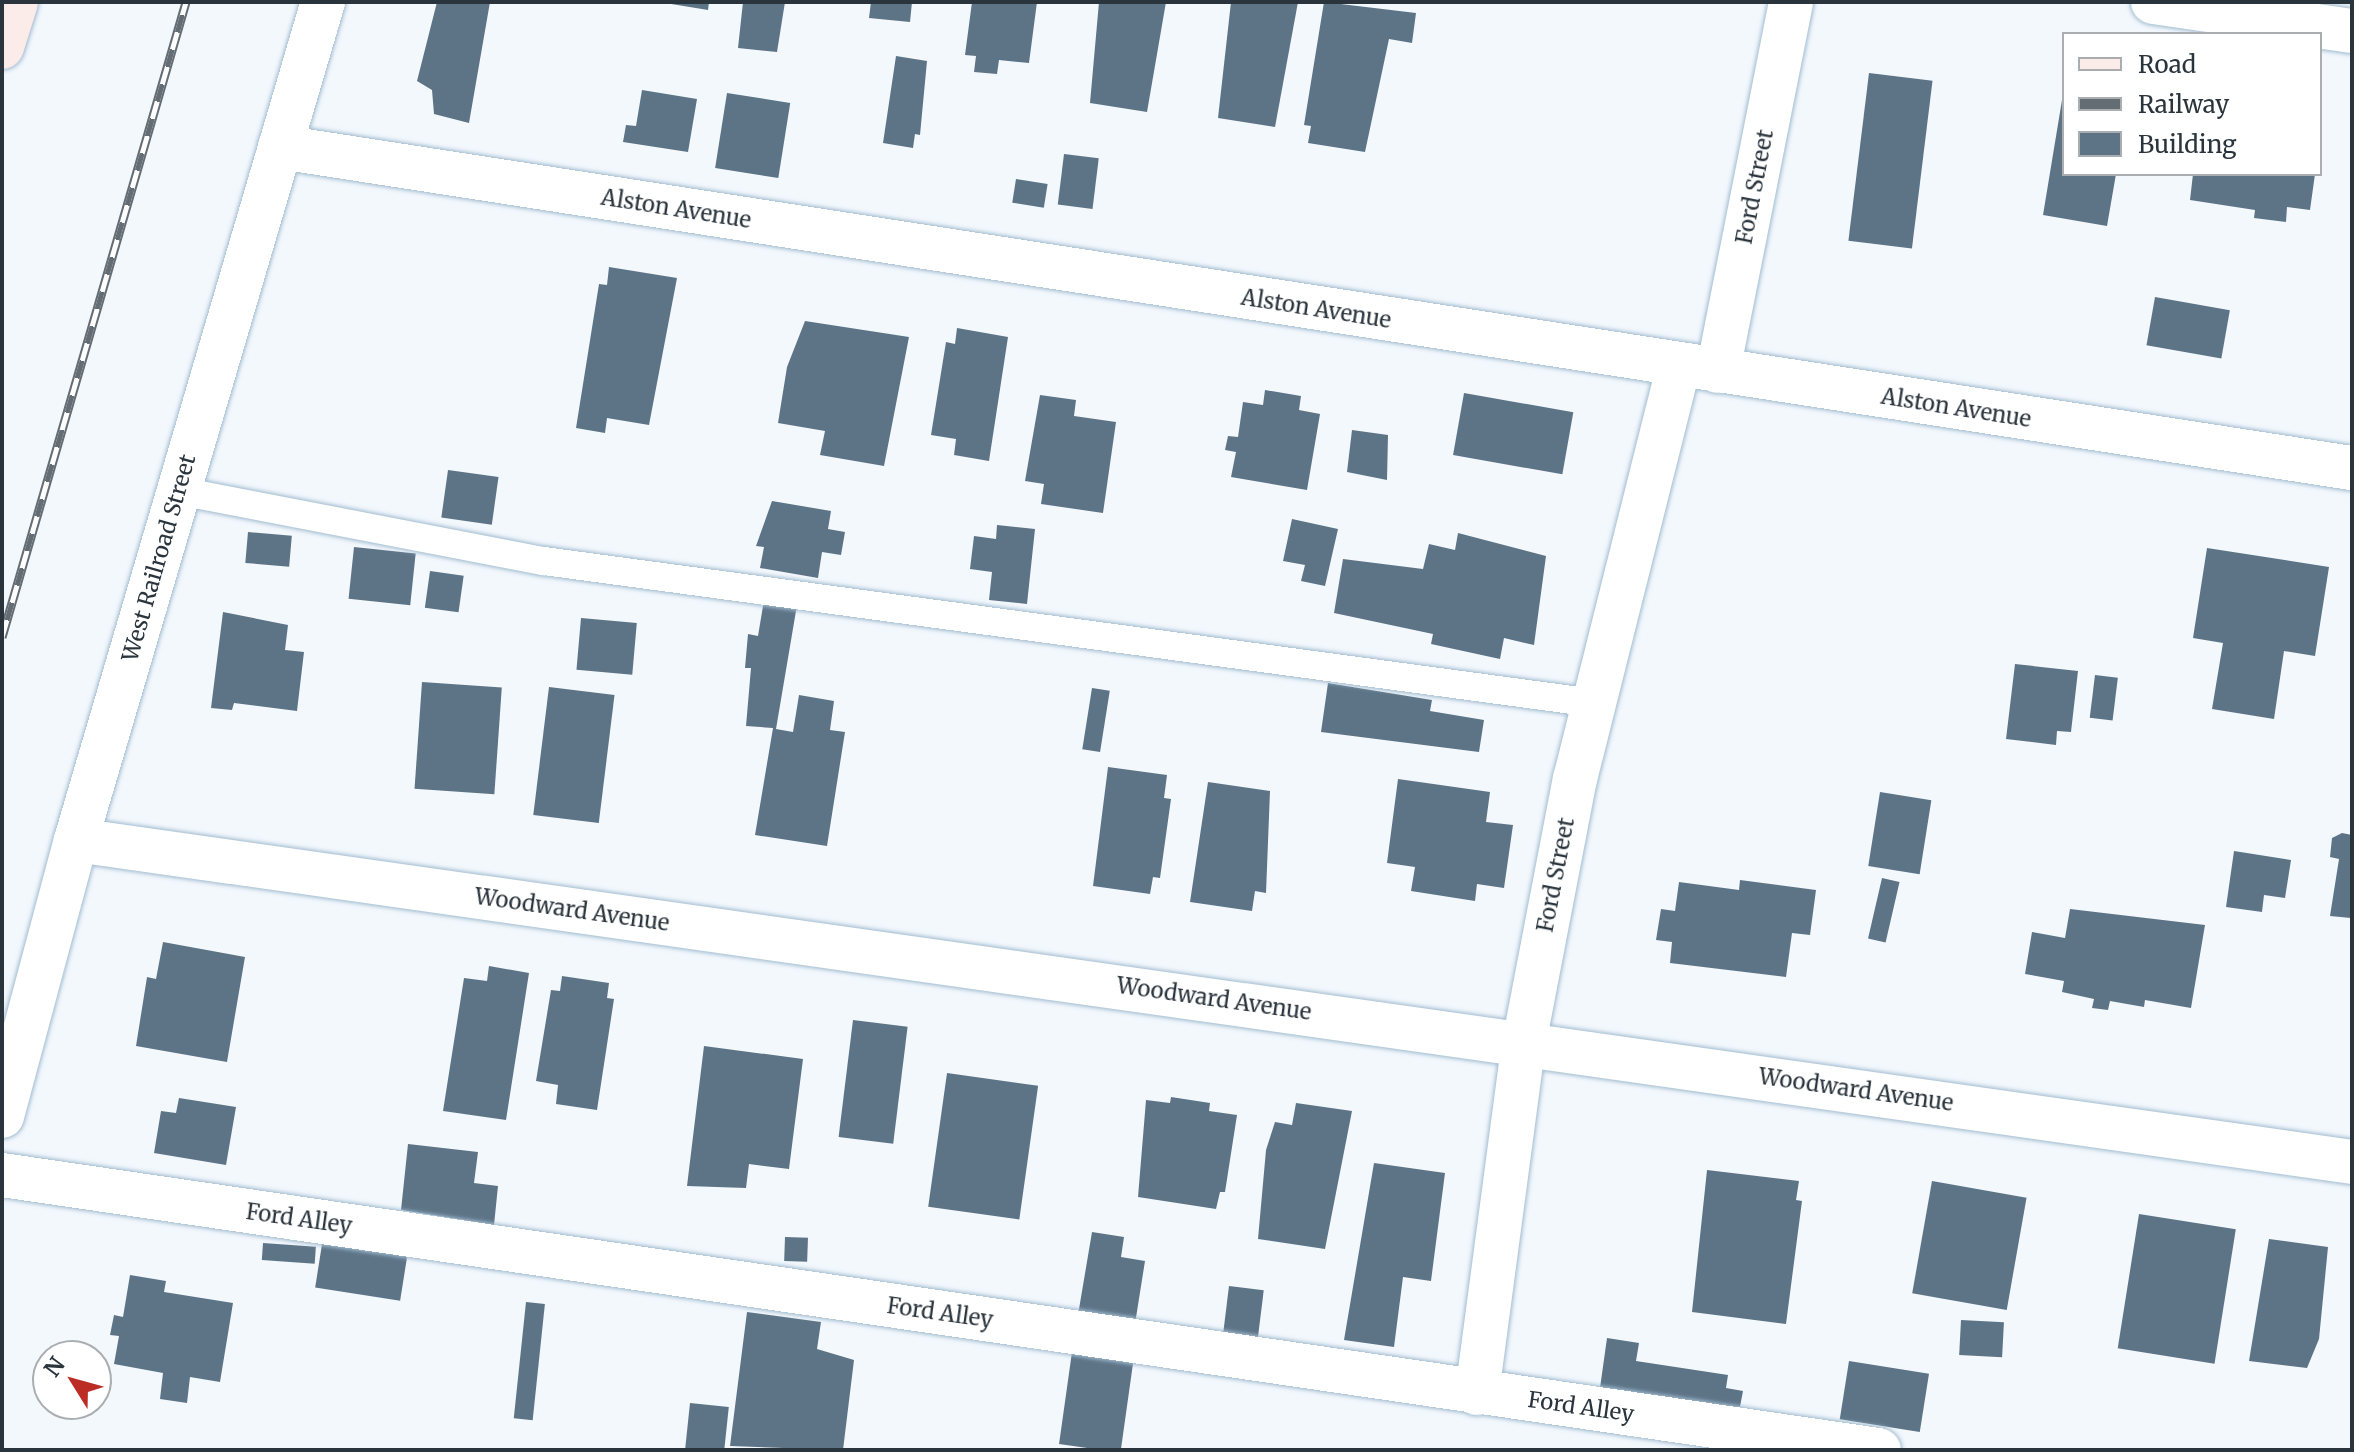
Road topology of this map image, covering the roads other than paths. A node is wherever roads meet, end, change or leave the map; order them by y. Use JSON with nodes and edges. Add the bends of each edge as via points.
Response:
{"nodes":[{"id":1,"x":16,"y":2,"type":"edge"},
{"id":2,"x":323,"y":2,"type":"edge"},
{"id":3,"x":1791,"y":2,"type":"edge"},
{"id":4,"x":2153,"y":2,"type":"edge"},
{"id":5,"x":2242,"y":8,"type":"edge"},
{"id":6,"x":2352,"y":31,"type":"edge"},
{"id":7,"x":2,"y":47,"type":"edge"},
{"id":8,"x":280,"y":147,"type":"junction"},
{"id":9,"x":1699,"y":369,"type":"junction"},
{"id":10,"x":2352,"y":468,"type":"edge"},
{"id":11,"x":179,"y":491,"type":"junction"},
{"id":12,"x":1594,"y":703,"type":"junction"},
{"id":13,"x":76,"y":840,"type":"junction"},
{"id":14,"x":1524,"y":1043,"type":"junction"},
{"id":15,"x":2,"y":1116,"type":"edge"},
{"id":16,"x":2352,"y":1162,"type":"edge"},
{"id":17,"x":2,"y":1175,"type":"edge"},
{"id":18,"x":1477,"y":1393,"type":"junction"},
{"id":19,"x":1879,"y":1450,"type":"edge"}],
"edges":[{"from":1,"to":7,"type":"main road"},
{"from":2,"to":8,"type":"street","name":"West Railroad Street"},
{"from":3,"to":9,"type":"street","name":"Ford Street"},
{"from":4,"to":5,"type":"street"},
{"from":5,"to":6,"type":"street"},
{"from":8,"to":9,"type":"street","name":"Alston Avenue"},
{"from":8,"to":11,"type":"street","name":"West Railroad Street"},
{"from":9,"to":10,"type":"street","name":"Alston Avenue"},
{"from":9,"to":12,"type":"street","name":"Ford Street"},
{"from":11,"to":12,"type":"lane","via":[[544,561]]},
{"from":11,"to":13,"type":"street","name":"West Railroad Street"},
{"from":12,"to":14,"type":"street","name":"Ford Street"},
{"from":13,"to":14,"type":"street","name":"Woodward Avenue"},
{"from":13,"to":15,"type":"street","name":"West Railroad Street"},
{"from":14,"to":16,"type":"street","name":"Woodward Avenue"},
{"from":14,"to":18,"type":"street","name":"Ford Street"},
{"from":17,"to":18,"type":"street","name":"Ford Alley"},
{"from":18,"to":19,"type":"street","name":"Ford Alley"}]}
